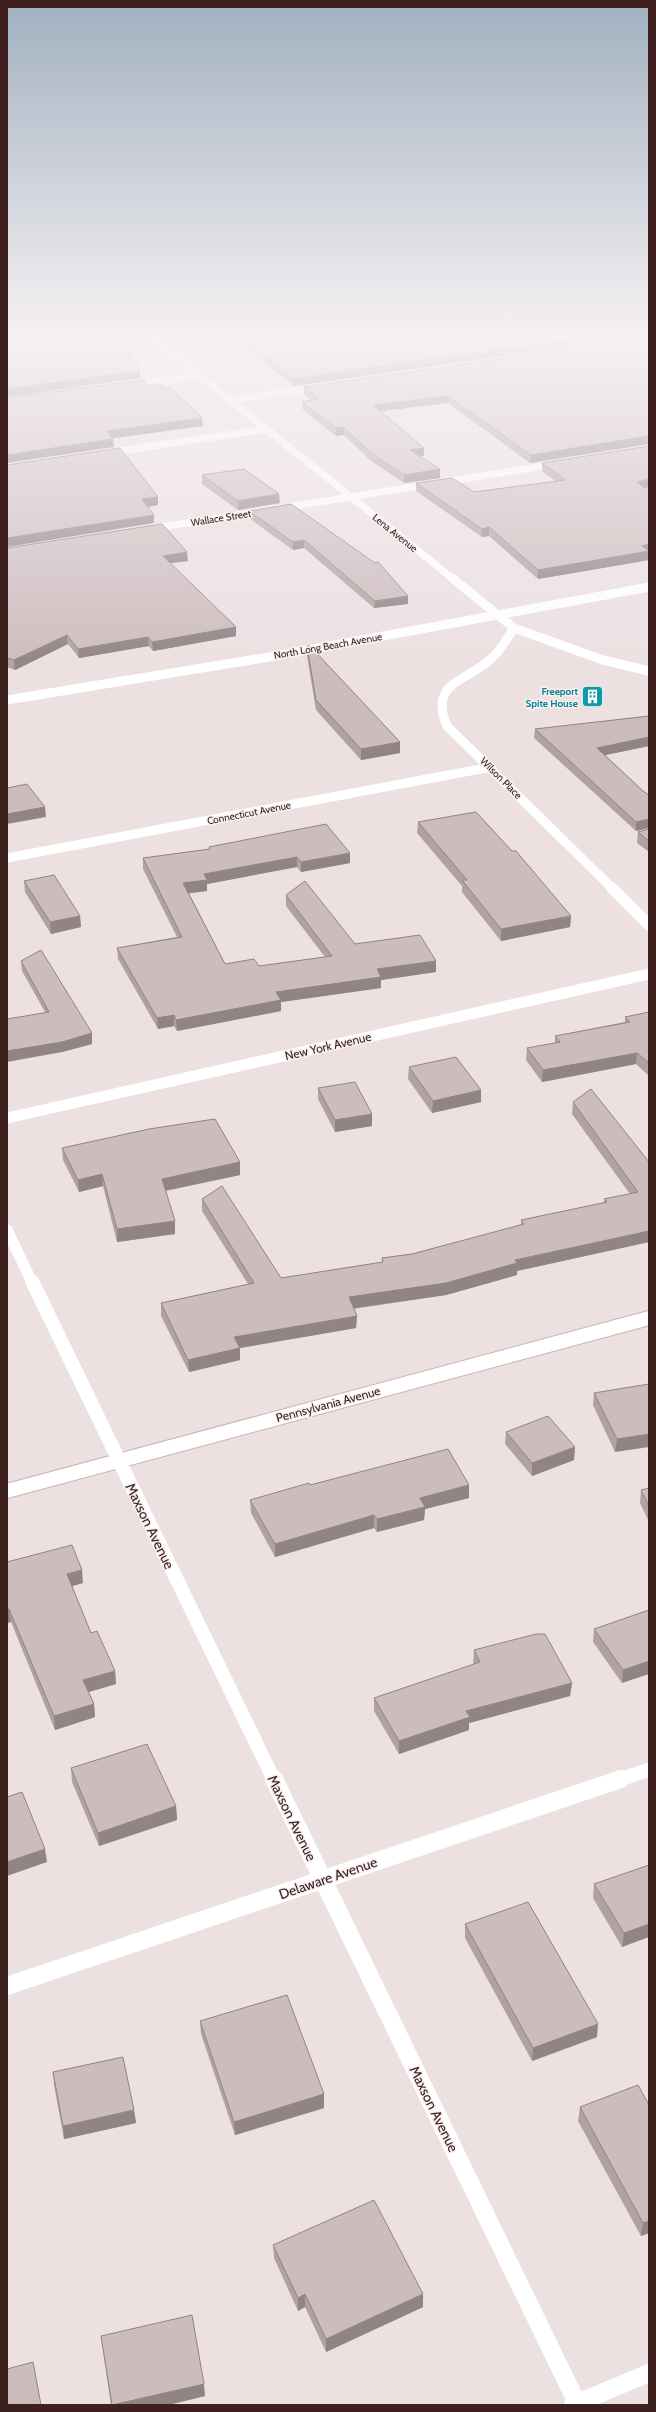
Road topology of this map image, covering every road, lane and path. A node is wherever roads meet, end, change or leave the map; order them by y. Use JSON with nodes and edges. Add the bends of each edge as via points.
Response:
{"nodes":[{"id":1,"x":158,"y":446,"type":"edge"},
{"id":2,"x":287,"y":446,"type":"edge"},
{"id":3,"x":102,"y":454,"type":"edge"},
{"id":4,"x":562,"y":463,"type":"edge"},
{"id":5,"x":350,"y":497,"type":"junction"},
{"id":6,"x":140,"y":531,"type":"edge"},
{"id":7,"x":649,"y":587,"type":"edge"},
{"id":8,"x":497,"y":615,"type":"junction"},
{"id":9,"x":514,"y":628,"type":"junction"},
{"id":10,"x":649,"y":671,"type":"edge"},
{"id":11,"x":7,"y":700,"type":"edge"},
{"id":12,"x":490,"y":767,"type":"junction"},
{"id":13,"x":7,"y":858,"type":"edge"},
{"id":14,"x":649,"y":925,"type":"edge"},
{"id":15,"x":649,"y":974,"type":"edge"},
{"id":16,"x":7,"y":1118,"type":"edge"},
{"id":17,"x":7,"y":1230,"type":"edge"},
{"id":18,"x":649,"y":1318,"type":"edge"},
{"id":19,"x":118,"y":1461,"type":"junction"},
{"id":20,"x":7,"y":1491,"type":"edge"},
{"id":21,"x":649,"y":1770,"type":"edge"},
{"id":22,"x":323,"y":1880,"type":"junction"},
{"id":23,"x":7,"y":1986,"type":"edge"},
{"id":24,"x":649,"y":2373,"type":"edge"},
{"id":25,"x":576,"y":2404,"type":"edge"}],
"edges":[{"from":1,"to":3,"type":"street"},
{"from":2,"to":5,"type":"street","name":"Lena Avenue"},
{"from":4,"to":5,"type":"street","name":"Wallace Street"},
{"from":5,"to":6,"type":"street","name":"Wallace Street"},
{"from":5,"to":8,"type":"street","name":"Lena Avenue"},
{"from":7,"to":8,"type":"street","name":"North Long Beach Avenue"},
{"from":8,"to":9,"type":"street","name":"Lena Avenue"},
{"from":8,"to":11,"type":"street","name":"North Long Beach Avenue","via":[[275,656]]},
{"from":9,"to":10,"type":"street","name":"Lena Avenue","via":[[603,660]]},
{"from":9,"to":12,"type":"street","name":"Wilson Place","via":[[492,658],[448,688],[439,704],[440,714],[447,726]]},
{"from":12,"to":13,"type":"street","name":"Connecticut Avenue"},
{"from":12,"to":14,"type":"street","name":"Wilson Place"},
{"from":15,"to":16,"type":"street","name":"New York Avenue"},
{"from":17,"to":19,"type":"street","name":"Maxson Avenue"},
{"from":18,"to":19,"type":"street","name":"Pennsylvania Avenue"},
{"from":19,"to":20,"type":"street","name":"Pennsylvania Avenue"},
{"from":19,"to":22,"type":"street","name":"Maxson Avenue"},
{"from":21,"to":22,"type":"street","name":"Delaware Avenue"},
{"from":22,"to":23,"type":"street","name":"Delaware Avenue"},
{"from":22,"to":25,"type":"street","name":"Maxson Avenue"},
{"from":24,"to":25,"type":"street"}]}
